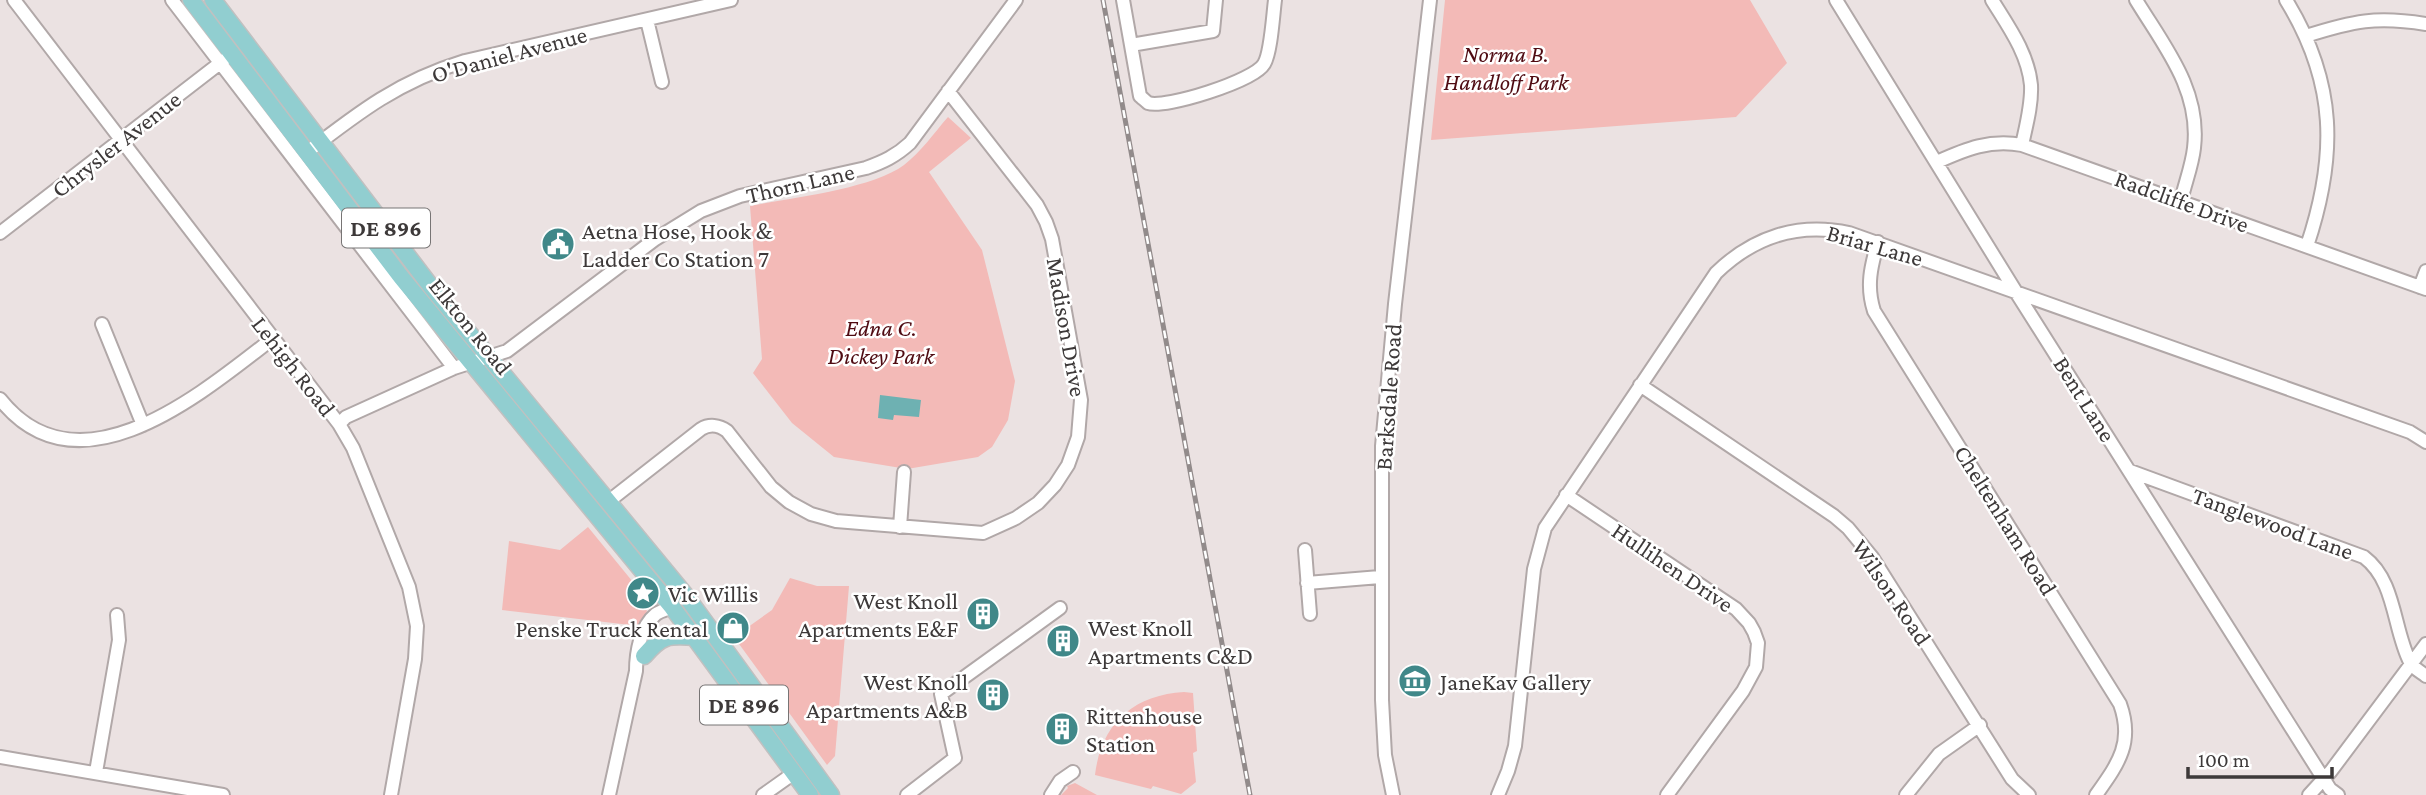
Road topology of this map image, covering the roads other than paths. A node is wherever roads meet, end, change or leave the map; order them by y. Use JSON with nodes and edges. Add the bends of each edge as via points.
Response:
{"nodes":[{"id":1,"x":13,"y":0,"type":"edge"},
{"id":2,"x":172,"y":0,"type":"edge"},
{"id":3,"x":191,"y":0,"type":"edge"},
{"id":4,"x":213,"y":0,"type":"edge"},
{"id":5,"x":732,"y":0,"type":"edge"},
{"id":6,"x":1016,"y":0,"type":"edge"},
{"id":7,"x":1123,"y":0,"type":"edge"},
{"id":8,"x":1216,"y":0,"type":"edge"},
{"id":9,"x":1275,"y":0,"type":"edge"},
{"id":10,"x":1430,"y":0,"type":"edge"},
{"id":11,"x":1836,"y":0,"type":"edge"},
{"id":12,"x":1992,"y":0,"type":"edge"},
{"id":13,"x":2136,"y":0,"type":"edge"},
{"id":14,"x":2286,"y":0,"type":"edge"},
{"id":15,"x":647,"y":20,"type":"junction"},
{"id":16,"x":2426,"y":24,"type":"edge"},
{"id":17,"x":2306,"y":36,"type":"junction"},
{"id":18,"x":1131,"y":45,"type":"junction"},
{"id":19,"x":252,"y":53,"type":"junction"},
{"id":20,"x":226,"y":59,"type":"junction"},
{"id":21,"x":662,"y":82,"type":"dead end"},
{"id":22,"x":948,"y":92,"type":"junction"},
{"id":23,"x":121,"y":140,"type":"junction"},
{"id":24,"x":320,"y":142,"type":"junction"},
{"id":25,"x":2022,"y":145,"type":"junction"},
{"id":26,"x":306,"y":153,"type":"junction"},
{"id":27,"x":1937,"y":162,"type":"junction"},
{"id":28,"x":2181,"y":201,"type":"junction"},
{"id":29,"x":0,"y":233,"type":"edge"},
{"id":30,"x":1878,"y":242,"type":"junction"},
{"id":31,"x":2307,"y":246,"type":"junction"},
{"id":32,"x":2426,"y":271,"type":"edge"},
{"id":33,"x":2423,"y":288,"type":"edge"},
{"id":34,"x":2016,"y":292,"type":"junction"},
{"id":35,"x":102,"y":324,"type":"dead end"},
{"id":36,"x":272,"y":339,"type":"junction"},
{"id":37,"x":489,"y":357,"type":"junction"},
{"id":38,"x":462,"y":365,"type":"junction"},
{"id":39,"x":1640,"y":385,"type":"junction"},
{"id":40,"x":0,"y":399,"type":"edge"},
{"id":41,"x":339,"y":424,"type":"junction"},
{"id":42,"x":143,"y":425,"type":"junction"},
{"id":43,"x":2426,"y":442,"type":"edge"},
{"id":44,"x":2130,"y":471,"type":"junction"},
{"id":45,"x":904,"y":472,"type":"dead end"},
{"id":46,"x":1566,"y":495,"type":"junction"},
{"id":47,"x":609,"y":501,"type":"junction"},
{"id":48,"x":900,"y":527,"type":"junction"},
{"id":49,"x":1305,"y":550,"type":"dead end"},
{"id":50,"x":1380,"y":578,"type":"junction"},
{"id":51,"x":1307,"y":583,"type":"junction"},
{"id":52,"x":686,"y":596,"type":"junction"},
{"id":53,"x":672,"y":607,"type":"junction"},
{"id":54,"x":1060,"y":608,"type":"dead end"},
{"id":55,"x":1310,"y":614,"type":"dead end"},
{"id":56,"x":117,"y":615,"type":"dead end"},
{"id":57,"x":695,"y":637,"type":"junction"},
{"id":58,"x":2426,"y":644,"type":"edge"},
{"id":59,"x":644,"y":656,"type":"junction"},
{"id":60,"x":2410,"y":664,"type":"junction"},
{"id":61,"x":636,"y":671,"type":"junction"},
{"id":62,"x":2426,"y":676,"type":"edge"},
{"id":63,"x":1980,"y":725,"type":"junction"},
{"id":64,"x":1385,"y":755,"type":"junction"},
{"id":65,"x":0,"y":757,"type":"edge"},
{"id":66,"x":96,"y":772,"type":"junction"},
{"id":67,"x":1073,"y":772,"type":"dead end"},
{"id":68,"x":794,"y":773,"type":"junction"},
{"id":69,"x":2324,"y":779,"type":"junction"},
{"id":70,"x":223,"y":795,"type":"edge"},
{"id":71,"x":391,"y":795,"type":"edge"},
{"id":72,"x":609,"y":795,"type":"edge"},
{"id":73,"x":763,"y":795,"type":"edge"},
{"id":74,"x":810,"y":795,"type":"edge"},
{"id":75,"x":831,"y":795,"type":"edge"},
{"id":76,"x":907,"y":795,"type":"edge"},
{"id":77,"x":1051,"y":795,"type":"edge"},
{"id":78,"x":1385,"y":795,"type":"edge"},
{"id":79,"x":1393,"y":795,"type":"edge"},
{"id":80,"x":1498,"y":795,"type":"edge"},
{"id":81,"x":1667,"y":795,"type":"edge"},
{"id":82,"x":1906,"y":795,"type":"edge"},
{"id":83,"x":2029,"y":795,"type":"edge"},
{"id":84,"x":2096,"y":795,"type":"edge"},
{"id":85,"x":2309,"y":795,"type":"edge"},
{"id":86,"x":2338,"y":795,"type":"edge"}],
"edges":[{"from":1,"to":23,"type":"street","name":"Lehigh Road"},
{"from":2,"to":20,"type":"street","name":"Elkton Road"},
{"from":3,"to":20,"type":"main road","name":"Elkton Road","number":"DE 896"},
{"from":4,"to":19,"type":"main road","name":"Elkton Road","number":"DE 896"},
{"from":5,"to":15,"type":"street","name":"O'Daniel Avenue"},
{"from":6,"to":22,"type":"street","name":"Thorn Lane"},
{"from":7,"to":18,"type":"street"},
{"from":8,"to":18,"type":"street","via":[[1213,31]]},
{"from":9,"to":18,"type":"street","via":[[1265,63],[1232,85],[1148,103],[1140,96]]},
{"from":10,"to":50,"type":"street","name":"Barksdale Road","via":[[1385,400]]},
{"from":11,"to":27,"type":"street","name":"Bent Lane"},
{"from":12,"to":25,"type":"street","via":[[2024,56],[2031,85]]},
{"from":13,"to":28,"type":"street","via":[[2184,78],[2193,104],[2194,151]]},
{"from":14,"to":17,"type":"street"},
{"from":15,"to":21,"type":"street"},
{"from":15,"to":24,"type":"street","name":"O'Daniel Avenue","via":[[434,71],[377,99]]},
{"from":16,"to":17,"type":"street","via":[[2373,19]]},
{"from":17,"to":31,"type":"street","via":[[2320,77],[2328,131],[2323,196]]},
{"from":19,"to":20,"type":"main road"},
{"from":19,"to":24,"type":"main road","name":"Elkton Road","number":"DE 896"},
{"from":20,"to":23,"type":"street","name":"Chrysler Avenue"},
{"from":20,"to":26,"type":"main road","name":"Elkton Road","number":"DE 896"},
{"from":20,"to":38,"type":"street","name":"Elkton Road"},
{"from":22,"to":37,"type":"street","name":"Thorn Lane","via":[[910,143],[884,162],[740,196],[701,211],[654,240],[507,351]]},
{"from":22,"to":48,"type":"street","name":"Madison Drive","via":[[1046,222],[1081,400],[1079,428],[1068,465],[1055,485],[1016,518],[983,533]]},
{"from":23,"to":29,"type":"street","name":"Chrysler Avenue"},
{"from":23,"to":36,"type":"street","name":"Lehigh Road"},
{"from":24,"to":26,"type":"street","name":"O'Daniel Avenue"},
{"from":24,"to":37,"type":"main road","name":"Elkton Road","number":"DE 896"},
{"from":25,"to":27,"type":"street","name":"Radcliffe Drive","via":[[1983,144]]},
{"from":25,"to":28,"type":"street","name":"Radcliffe Drive"},
{"from":26,"to":38,"type":"main road","name":"Elkton Road","number":"DE 896"},
{"from":27,"to":34,"type":"street","name":"Bent Lane"},
{"from":28,"to":31,"type":"street","name":"Radcliffe Drive"},
{"from":30,"to":34,"type":"street","name":"Briar Lane"},
{"from":30,"to":39,"type":"street","name":"Briar Lane","via":[[1816,228],[1771,236],[1740,252],[1702,291]]},
{"from":30,"to":84,"type":"street","name":"Cheltenham Road","via":[[1869,282],[1874,311],[2120,704],[2125,743],[2116,768]]},
{"from":31,"to":33,"type":"street","name":"Radcliffe Drive"},
{"from":32,"to":33,"type":"street"},
{"from":34,"to":43,"type":"street","name":"Briar Lane","via":[[2410,432]]},
{"from":34,"to":44,"type":"street","name":"Bent Lane"},
{"from":35,"to":42,"type":"street"},
{"from":36,"to":41,"type":"street","name":"Lehigh Road"},
{"from":36,"to":42,"type":"street","via":[[182,405]]},
{"from":37,"to":38,"type":"street","name":"Thorn Lane"},
{"from":37,"to":47,"type":"main road","name":"Elkton Road","number":"DE 896"},
{"from":38,"to":41,"type":"street","name":"Thorn Lane"},
{"from":38,"to":53,"type":"main road","name":"Elkton Road","number":"DE 896"},
{"from":39,"to":46,"type":"street","name":"Briar Lane"},
{"from":39,"to":63,"type":"street","name":"Wilson Road","via":[[1848,528],[1872,557]]},
{"from":40,"to":42,"type":"street","via":[[35,430],[72,441],[96,440]]},
{"from":41,"to":71,"type":"street","name":"Lehigh Road","via":[[357,458],[416,614],[415,659]]},
{"from":44,"to":60,"type":"street","name":"Tanglewood Lane","via":[[2364,557],[2383,580]]},
{"from":44,"to":69,"type":"street","name":"Bent Lane"},
{"from":45,"to":48,"type":"street"},
{"from":46,"to":80,"type":"street","name":"Briar Lane","via":[[1545,528],[1537,554],[1515,746]]},
{"from":46,"to":81,"type":"street","name":"Hullihen Drive","via":[[1735,609],[1749,623],[1758,643],[1751,678]]},
{"from":47,"to":48,"type":"street","name":"Madison Drive","via":[[701,429],[722,427],[789,502],[836,521]]},
{"from":47,"to":52,"type":"main road","name":"Elkton Road","number":"DE 896"},
{"from":49,"to":51,"type":"street"},
{"from":50,"to":51,"type":"street"},
{"from":50,"to":64,"type":"street","name":"Barksdale Road"},
{"from":51,"to":55,"type":"street"},
{"from":52,"to":53,"type":"street"},
{"from":52,"to":75,"type":"main road","number":"DE 896"},
{"from":53,"to":57,"type":"main road","number":"DE 896"},
{"from":53,"to":59,"type":"street","via":[[651,636]]},
{"from":53,"to":61,"type":"street","via":[[656,614],[643,633]]},
{"from":54,"to":76,"type":"street","via":[[942,694],[955,758]]},
{"from":56,"to":66,"type":"street","via":[[119,640]]},
{"from":57,"to":59,"type":"main road","via":[[664,637]]},
{"from":57,"to":68,"type":"main road","number":"DE 896"},
{"from":58,"to":60,"type":"street"},
{"from":59,"to":61,"type":"street"},
{"from":60,"to":62,"type":"street"},
{"from":60,"to":69,"type":"street"},
{"from":61,"to":72,"type":"street"},
{"from":63,"to":82,"type":"street","via":[[1939,754]]},
{"from":63,"to":83,"type":"street","name":"Wilson Road","via":[[2012,779]]},
{"from":64,"to":78,"type":"street"},
{"from":64,"to":79,"type":"street","name":"Barksdale Road"},
{"from":65,"to":66,"type":"street"},
{"from":66,"to":70,"type":"street"},
{"from":67,"to":77,"type":"street"},
{"from":68,"to":73,"type":"street"},
{"from":68,"to":74,"type":"main road","number":"DE 896"},
{"from":69,"to":85,"type":"street"},
{"from":69,"to":86,"type":"street","name":"Bent Lane"}]}
